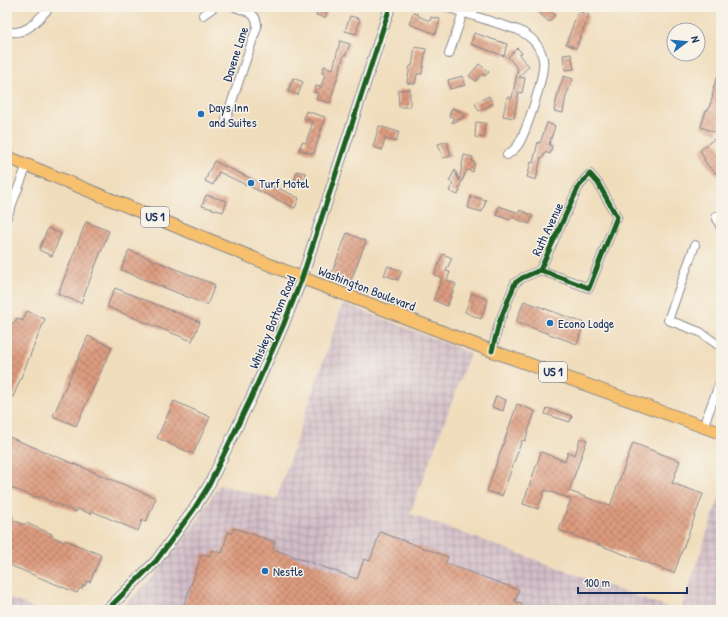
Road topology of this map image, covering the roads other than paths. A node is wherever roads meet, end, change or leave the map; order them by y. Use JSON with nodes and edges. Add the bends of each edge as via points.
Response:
{"nodes":[{"id":1,"x":50,"y":7,"type":"edge"},
{"id":2,"x":214,"y":7,"type":"edge"},
{"id":3,"x":235,"y":7,"type":"edge"},
{"id":4,"x":390,"y":7,"type":"edge"},
{"id":5,"x":446,"y":7,"type":"edge"},
{"id":6,"x":464,"y":10,"type":"edge"},
{"id":7,"x":203,"y":15,"type":"dead end"},
{"id":8,"x":7,"y":31,"type":"edge"},
{"id":9,"x":449,"y":54,"type":"dead end"},
{"id":10,"x":226,"y":119,"type":"dead end"},
{"id":11,"x":507,"y":155,"type":"dead end"},
{"id":12,"x":7,"y":157,"type":"edge"},
{"id":13,"x":27,"y":165,"type":"junction"},
{"id":14,"x":716,"y":216,"type":"dead end"},
{"id":15,"x":7,"y":217,"type":"edge"},
{"id":16,"x":721,"y":228,"type":"edge"},
{"id":17,"x":695,"y":245,"type":"dead end"},
{"id":18,"x":540,"y":270,"type":"junction"},
{"id":19,"x":302,"y":278,"type":"junction"},
{"id":20,"x":721,"y":347,"type":"edge"},
{"id":21,"x":492,"y":351,"type":"junction"},
{"id":22,"x":721,"y":380,"type":"edge"},
{"id":23,"x":703,"y":427,"type":"junction"},
{"id":24,"x":721,"y":433,"type":"edge"},
{"id":25,"x":107,"y":610,"type":"edge"}],
"edges":[{"from":1,"to":8,"type":"street","via":[[27,29],[16,33]]},
{"from":2,"to":7,"type":"street"},
{"from":3,"to":10,"type":"street","name":"Davene Lane","via":[[251,12],[258,22]]},
{"from":4,"to":19,"type":"street","name":"Whiskey Bottom Road"},
{"from":5,"to":6,"type":"street"},
{"from":6,"to":9,"type":"street"},
{"from":6,"to":11,"type":"street","via":[[526,34],[535,41],[543,60],[542,80],[522,137],[513,151]]},
{"from":12,"to":13,"type":"main road","name":"Washington Boulevard","number":"US 1"},
{"from":13,"to":15,"type":"street"},
{"from":13,"to":19,"type":"main road","name":"Washington Boulevard","number":"US 1"},
{"from":14,"to":16,"type":"street"},
{"from":17,"to":20,"type":"street","via":[[668,320],[700,332]]},
{"from":18,"to":18,"type":"street","name":"Ruth Avenue","via":[[579,186],[590,174],[618,217],[589,288]]},
{"from":18,"to":21,"type":"street","name":"Ruth Avenue","via":[[515,283]]},
{"from":19,"to":21,"type":"main road","name":"Washington Boulevard","number":"US 1"},
{"from":19,"to":25,"type":"street","name":"Whiskey Bottom Road","via":[[271,355],[209,485],[156,560]]},
{"from":21,"to":23,"type":"main road","name":"Washington Boulevard","number":"US 1"},
{"from":22,"to":23,"type":"street"},
{"from":23,"to":24,"type":"main road","name":"Washington Boulevard","number":"US 1"}]}
